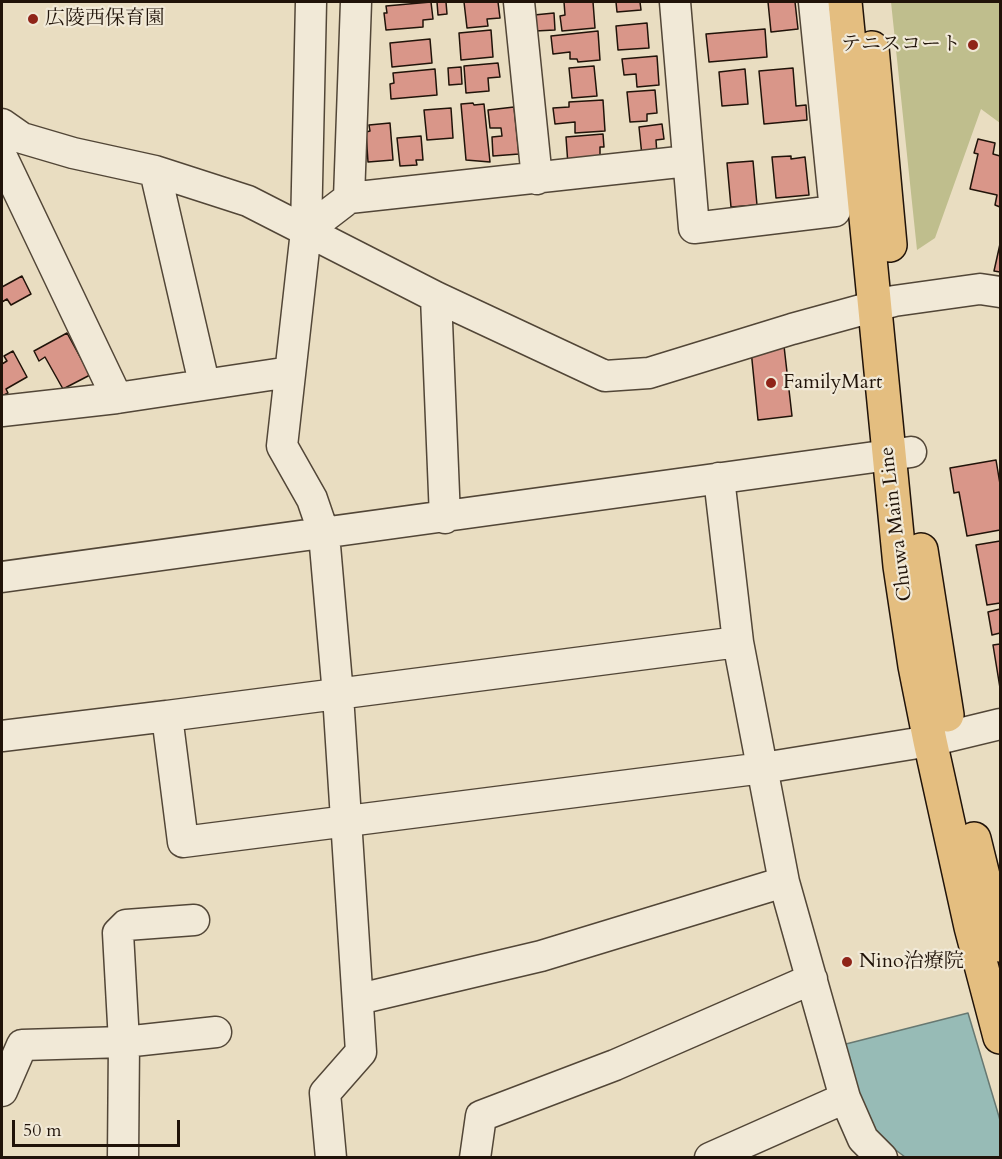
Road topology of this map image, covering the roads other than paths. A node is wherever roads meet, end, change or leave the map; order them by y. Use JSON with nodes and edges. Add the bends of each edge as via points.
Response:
{"nodes":[{"id":1,"x":311,"y":2,"type":"edge"},
{"id":2,"x":356,"y":2,"type":"edge"},
{"id":3,"x":519,"y":2,"type":"edge"},
{"id":4,"x":675,"y":2,"type":"edge"},
{"id":5,"x":814,"y":2,"type":"edge"},
{"id":6,"x":845,"y":2,"type":"edge"},
{"id":7,"x":867,"y":2,"type":"edge"},
{"id":8,"x":2,"y":124,"type":"edge"},
{"id":9,"x":2,"y":158,"type":"edge"},
{"id":10,"x":687,"y":161,"type":"junction"},
{"id":11,"x":155,"y":171,"type":"junction"},
{"id":12,"x":537,"y":179,"type":"junction"},
{"id":13,"x":349,"y":198,"type":"junction"},
{"id":14,"x":306,"y":231,"type":"junction"},
{"id":15,"x":1000,"y":292,"type":"edge"},
{"id":16,"x":436,"y":297,"type":"junction"},
{"id":17,"x":884,"y":304,"type":"junction"},
{"id":18,"x":290,"y":372,"type":"junction"},
{"id":19,"x":204,"y":383,"type":"junction"},
{"id":20,"x":117,"y":398,"type":"junction"},
{"id":21,"x":2,"y":411,"type":"edge"},
{"id":22,"x":900,"y":454,"type":"junction"},
{"id":23,"x":719,"y":478,"type":"junction"},
{"id":24,"x":445,"y":518,"type":"junction"},
{"id":25,"x":324,"y":534,"type":"junction"},
{"id":26,"x":2,"y":577,"type":"edge"},
{"id":27,"x":738,"y":642,"type":"junction"},
{"id":28,"x":338,"y":695,"type":"junction"},
{"id":29,"x":167,"y":716,"type":"junction"},
{"id":30,"x":1000,"y":724,"type":"edge"},
{"id":31,"x":2,"y":736,"type":"edge"},
{"id":32,"x":940,"y":739,"type":"junction"},
{"id":33,"x":763,"y":768,"type":"junction"},
{"id":34,"x":345,"y":823,"type":"junction"},
{"id":35,"x":784,"y":882,"type":"junction"},
{"id":36,"x":194,"y":920,"type":"dead end"},
{"id":37,"x":1000,"y":945,"type":"edge"},
{"id":38,"x":812,"y":979,"type":"junction"},
{"id":39,"x":359,"y":999,"type":"junction"},
{"id":40,"x":216,"y":1032,"type":"dead end"},
{"id":41,"x":1000,"y":1037,"type":"edge"},
{"id":42,"x":124,"y":1042,"type":"junction"},
{"id":43,"x":2,"y":1091,"type":"edge"},
{"id":44,"x":845,"y":1098,"type":"junction"},
{"id":45,"x":123,"y":1158,"type":"edge"},
{"id":46,"x":331,"y":1158,"type":"edge"},
{"id":47,"x":476,"y":1158,"type":"edge"},
{"id":48,"x":710,"y":1158,"type":"edge"},
{"id":49,"x":882,"y":1158,"type":"edge"}],
"edges":[{"from":1,"to":14,"type":"street"},
{"from":2,"to":13,"type":"street"},
{"from":3,"to":12,"type":"street"},
{"from":4,"to":10,"type":"street"},
{"from":5,"to":10,"type":"street","via":[[835,211],[694,228]]},
{"from":6,"to":17,"type":"main road","name":"Chuwa Main Line"},
{"from":7,"to":17,"type":"main road","name":"Chuwa Main Line"},
{"from":8,"to":11,"type":"street","via":[[22,138]]},
{"from":9,"to":20,"type":"street"},
{"from":10,"to":12,"type":"street"},
{"from":11,"to":14,"type":"street","via":[[248,201]]},
{"from":11,"to":19,"type":"street"},
{"from":12,"to":13,"type":"street"},
{"from":13,"to":14,"type":"street"},
{"from":14,"to":16,"type":"street"},
{"from":14,"to":18,"type":"street"},
{"from":15,"to":17,"type":"street","via":[[980,289]]},
{"from":16,"to":17,"type":"street","via":[[605,376],[649,373]]},
{"from":16,"to":24,"type":"street"},
{"from":17,"to":22,"type":"main road","name":"Chuwa Main Line"},
{"from":18,"to":19,"type":"street"},
{"from":18,"to":25,"type":"street","via":[[282,446],[312,499]]},
{"from":19,"to":20,"type":"street"},
{"from":20,"to":21,"type":"street"},
{"from":22,"to":23,"type":"street"},
{"from":22,"to":32,"type":"main road","name":"Chuwa Main Line","via":[[900,566],[915,666]]},
{"from":23,"to":24,"type":"street"},
{"from":23,"to":27,"type":"street"},
{"from":24,"to":25,"type":"street"},
{"from":25,"to":26,"type":"street"},
{"from":25,"to":28,"type":"street"},
{"from":27,"to":28,"type":"street"},
{"from":27,"to":33,"type":"street"},
{"from":28,"to":29,"type":"street"},
{"from":28,"to":34,"type":"street"},
{"from":29,"to":31,"type":"street"},
{"from":29,"to":34,"type":"street","via":[[183,842]]},
{"from":30,"to":32,"type":"street"},
{"from":32,"to":33,"type":"street"},
{"from":32,"to":37,"type":"main road","name":"Chuwa Main Line"},
{"from":32,"to":41,"type":"main road","name":"Chuwa Main Line","via":[[970,927]]},
{"from":33,"to":34,"type":"street"},
{"from":33,"to":35,"type":"street"},
{"from":34,"to":39,"type":"street"},
{"from":35,"to":38,"type":"street"},
{"from":35,"to":39,"type":"street","via":[[541,956]]},
{"from":36,"to":42,"type":"street","via":[[126,925],[118,933]]},
{"from":38,"to":44,"type":"street"},
{"from":38,"to":47,"type":"street","via":[[615,1065],[482,1116]]},
{"from":39,"to":46,"type":"street","via":[[361,1052],[325,1093]]},
{"from":40,"to":42,"type":"street"},
{"from":42,"to":43,"type":"street","via":[[22,1046]]},
{"from":42,"to":45,"type":"street"},
{"from":44,"to":48,"type":"street"},
{"from":44,"to":49,"type":"street","via":[[863,1139]]}]}
